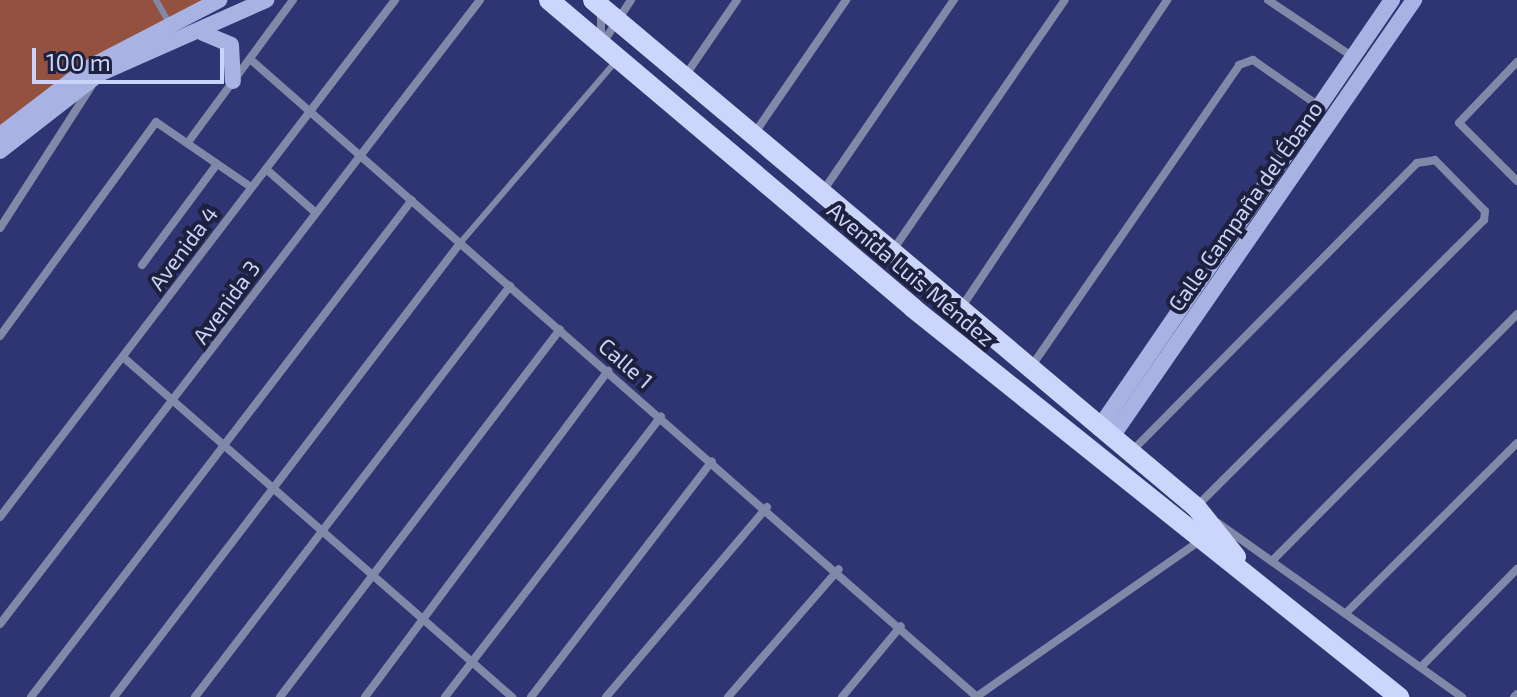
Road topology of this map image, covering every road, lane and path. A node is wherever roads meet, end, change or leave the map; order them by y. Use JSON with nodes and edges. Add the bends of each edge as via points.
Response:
{"nodes":[{"id":1,"x":156,"y":0,"type":"edge"},
{"id":2,"x":219,"y":0,"type":"edge"},
{"id":3,"x":266,"y":0,"type":"edge"},
{"id":4,"x":293,"y":0,"type":"edge"},
{"id":5,"x":395,"y":0,"type":"edge"},
{"id":6,"x":480,"y":0,"type":"edge"},
{"id":7,"x":549,"y":0,"type":"edge"},
{"id":8,"x":631,"y":0,"type":"edge"},
{"id":9,"x":737,"y":0,"type":"edge"},
{"id":10,"x":846,"y":0,"type":"edge"},
{"id":11,"x":954,"y":0,"type":"edge"},
{"id":12,"x":1065,"y":0,"type":"edge"},
{"id":13,"x":1167,"y":0,"type":"edge"},
{"id":14,"x":1268,"y":0,"type":"edge"},
{"id":15,"x":1286,"y":0,"type":"edge"},
{"id":16,"x":1392,"y":0,"type":"edge"},
{"id":17,"x":1414,"y":0,"type":"edge"},
{"id":18,"x":598,"y":2,"type":"edge"},
{"id":19,"x":1280,"y":9,"type":"junction"},
{"id":20,"x":617,"y":21,"type":"junction"},
{"id":21,"x":170,"y":24,"type":"junction"},
{"id":22,"x":203,"y":33,"type":"junction"},
{"id":23,"x":601,"y":44,"type":"junction"},
{"id":24,"x":1353,"y":57,"type":"junction"},
{"id":25,"x":250,"y":59,"type":"junction"},
{"id":26,"x":619,"y":59,"type":"junction"},
{"id":27,"x":1517,"y":62,"type":"edge"},
{"id":28,"x":99,"y":74,"type":"junction"},
{"id":29,"x":685,"y":77,"type":"junction"},
{"id":30,"x":233,"y":81,"type":"junction"},
{"id":31,"x":1320,"y":106,"type":"junction"},
{"id":32,"x":312,"y":107,"type":"junction"},
{"id":33,"x":754,"y":134,"type":"junction"},
{"id":34,"x":0,"y":135,"type":"edge"},
{"id":35,"x":189,"y":141,"type":"junction"},
{"id":36,"x":0,"y":151,"type":"edge"},
{"id":37,"x":361,"y":151,"type":"junction"},
{"id":38,"x":217,"y":164,"type":"junction"},
{"id":39,"x":266,"y":169,"type":"junction"},
{"id":40,"x":1517,"y":181,"type":"edge"},
{"id":41,"x":251,"y":187,"type":"junction"},
{"id":42,"x":823,"y":192,"type":"junction"},
{"id":43,"x":412,"y":200,"type":"junction"},
{"id":44,"x":315,"y":212,"type":"junction"},
{"id":45,"x":0,"y":228,"type":"edge"},
{"id":46,"x":461,"y":242,"type":"junction"},
{"id":47,"x":893,"y":251,"type":"junction"},
{"id":48,"x":142,"y":265,"type":"dead end"},
{"id":49,"x":510,"y":286,"type":"junction"},
{"id":50,"x":961,"y":308,"type":"junction"},
{"id":51,"x":1517,"y":314,"type":"edge"},
{"id":52,"x":560,"y":329,"type":"junction"},
{"id":53,"x":0,"y":336,"type":"edge"},
{"id":54,"x":123,"y":357,"type":"junction"},
{"id":55,"x":1030,"y":369,"type":"junction"},
{"id":56,"x":608,"y":371,"type":"junction"},
{"id":57,"x":175,"y":401,"type":"junction"},
{"id":58,"x":661,"y":417,"type":"junction"},
{"id":59,"x":1105,"y":433,"type":"junction"},
{"id":60,"x":224,"y":443,"type":"junction"},
{"id":61,"x":1517,"y":443,"type":"edge"},
{"id":62,"x":1130,"y":453,"type":"junction"},
{"id":63,"x":712,"y":461,"type":"junction"},
{"id":64,"x":273,"y":486,"type":"junction"},
{"id":65,"x":767,"y":507,"type":"junction"},
{"id":66,"x":1196,"y":507,"type":"junction"},
{"id":67,"x":0,"y":517,"type":"edge"},
{"id":68,"x":321,"y":528,"type":"junction"},
{"id":69,"x":1200,"y":541,"type":"junction"},
{"id":70,"x":1272,"y":561,"type":"junction"},
{"id":71,"x":839,"y":569,"type":"junction"},
{"id":72,"x":1517,"y":569,"type":"edge"},
{"id":73,"x":374,"y":574,"type":"junction"},
{"id":74,"x":1250,"y":575,"type":"junction"},
{"id":75,"x":1346,"y":613,"type":"junction"},
{"id":76,"x":424,"y":620,"type":"junction"},
{"id":77,"x":0,"y":624,"type":"edge"},
{"id":78,"x":901,"y":626,"type":"junction"},
{"id":79,"x":470,"y":663,"type":"junction"},
{"id":80,"x":1421,"y":667,"type":"junction"},
{"id":81,"x":31,"y":697,"type":"edge"},
{"id":82,"x":114,"y":697,"type":"edge"},
{"id":83,"x":195,"y":697,"type":"edge"},
{"id":84,"x":280,"y":697,"type":"edge"},
{"id":85,"x":365,"y":697,"type":"edge"},
{"id":86,"x":445,"y":697,"type":"edge"},
{"id":87,"x":512,"y":697,"type":"edge"},
{"id":88,"x":531,"y":697,"type":"edge"},
{"id":89,"x":606,"y":697,"type":"edge"},
{"id":90,"x":728,"y":697,"type":"edge"},
{"id":91,"x":842,"y":697,"type":"edge"},
{"id":92,"x":976,"y":697,"type":"edge"},
{"id":93,"x":1399,"y":697,"type":"edge"},
{"id":94,"x":1462,"y":697,"type":"edge"}],
"edges":[{"from":1,"to":21,"type":"lane"},
{"from":2,"to":21,"type":"street"},
{"from":3,"to":22,"type":"street"},
{"from":4,"to":25,"type":"street"},
{"from":5,"to":32,"type":"street","name":"Avenida 4"},
{"from":6,"to":37,"type":"street","name":"Avenida 3"},
{"from":7,"to":23,"type":"main road","name":"Avenida Luis Méndez"},
{"from":8,"to":20,"type":"street"},
{"from":9,"to":29,"type":"street"},
{"from":10,"to":33,"type":"street"},
{"from":11,"to":42,"type":"street"},
{"from":12,"to":47,"type":"street"},
{"from":13,"to":50,"type":"street"},
{"from":14,"to":19,"type":"street"},
{"from":15,"to":19,"type":"street"},
{"from":16,"to":24,"type":"street","name":"Calle Campaña del Ébano"},
{"from":17,"to":59,"type":"street","name":"Calle Campaña del Ébano"},
{"from":18,"to":20,"type":"main road","name":"Avenida Luis Méndez"},
{"from":18,"to":23,"type":"street"},
{"from":19,"to":24,"type":"street"},
{"from":20,"to":23,"type":"street"},
{"from":20,"to":29,"type":"main road","name":"Avenida Luis Méndez"},
{"from":21,"to":34,"type":"street","via":[[88,68]]},
{"from":22,"to":28,"type":"street"},
{"from":22,"to":30,"type":"street","via":[[231,45]]},
{"from":23,"to":26,"type":"main road","name":"Avenida Luis Méndez"},
{"from":24,"to":31,"type":"street","name":"Calle Campaña del Ébano"},
{"from":25,"to":30,"type":"street"},
{"from":25,"to":32,"type":"street","name":"Calle 1"},
{"from":26,"to":46,"type":"lane"},
{"from":26,"to":69,"type":"main road","name":"Avenida Luis Méndez"},
{"from":27,"to":40,"type":"street","via":[[1459,123]]},
{"from":28,"to":36,"type":"street"},
{"from":28,"to":45,"type":"street"},
{"from":29,"to":33,"type":"main road","name":"Avenida Luis Méndez"},
{"from":30,"to":35,"type":"street"},
{"from":31,"to":55,"type":"street","via":[[1245,60]]},
{"from":31,"to":59,"type":"street","name":"Calle Campaña del Ébano"},
{"from":32,"to":37,"type":"street","name":"Calle 1"},
{"from":32,"to":39,"type":"street","name":"Avenida 4"},
{"from":33,"to":42,"type":"main road","name":"Avenida Luis Méndez"},
{"from":35,"to":38,"type":"street"},
{"from":35,"to":53,"type":"street","via":[[166,125],[146,129]]},
{"from":37,"to":43,"type":"street","name":"Calle 1"},
{"from":37,"to":44,"type":"street","name":"Avenida 3"},
{"from":38,"to":41,"type":"street"},
{"from":38,"to":48,"type":"street"},
{"from":39,"to":41,"type":"street","name":"Avenida 4"},
{"from":39,"to":44,"type":"street"},
{"from":41,"to":54,"type":"street","name":"Avenida 4"},
{"from":42,"to":47,"type":"main road","name":"Avenida Luis Méndez"},
{"from":43,"to":46,"type":"street","name":"Calle 1"},
{"from":43,"to":60,"type":"street"},
{"from":44,"to":57,"type":"street","name":"Avenida 3"},
{"from":46,"to":49,"type":"street","name":"Calle 1"},
{"from":46,"to":64,"type":"street"},
{"from":47,"to":50,"type":"main road","name":"Avenida Luis Méndez"},
{"from":49,"to":52,"type":"street","name":"Calle 1"},
{"from":49,"to":68,"type":"street"},
{"from":50,"to":55,"type":"main road","name":"Avenida Luis Méndez"},
{"from":51,"to":70,"type":"street"},
{"from":52,"to":56,"type":"street","name":"Calle 1"},
{"from":52,"to":73,"type":"street"},
{"from":54,"to":57,"type":"street"},
{"from":54,"to":67,"type":"street","name":"Avenida 4"},
{"from":55,"to":59,"type":"main road","name":"Avenida Luis Méndez"},
{"from":56,"to":58,"type":"street","name":"Calle 1"},
{"from":56,"to":76,"type":"street"},
{"from":57,"to":60,"type":"street"},
{"from":57,"to":77,"type":"street","name":"Avenida 3"},
{"from":58,"to":63,"type":"street","name":"Calle 1"},
{"from":58,"to":79,"type":"street"},
{"from":59,"to":62,"type":"main road","name":"Avenida Luis Méndez"},
{"from":60,"to":64,"type":"street"},
{"from":60,"to":81,"type":"street"},
{"from":61,"to":75,"type":"street"},
{"from":62,"to":66,"type":"main road","name":"Avenida Luis Méndez"},
{"from":62,"to":66,"type":"street","via":[[1425,158],[1485,211],[1484,220]]},
{"from":63,"to":65,"type":"street","name":"Calle 1"},
{"from":63,"to":88,"type":"street"},
{"from":64,"to":68,"type":"street"},
{"from":64,"to":82,"type":"street"},
{"from":65,"to":71,"type":"street","name":"Calle 1"},
{"from":65,"to":89,"type":"street"},
{"from":66,"to":70,"type":"street","name":"Avenida Luis Méndez"},
{"from":66,"to":74,"type":"main road","name":"Avenida Luis Méndez"},
{"from":68,"to":73,"type":"street"},
{"from":68,"to":83,"type":"street"},
{"from":69,"to":74,"type":"main road","name":"Avenida Luis Méndez"},
{"from":69,"to":92,"type":"street"},
{"from":70,"to":75,"type":"street","name":"Avenida Luis Méndez"},
{"from":71,"to":78,"type":"street","name":"Calle 1"},
{"from":71,"to":90,"type":"street"},
{"from":72,"to":80,"type":"street"},
{"from":73,"to":76,"type":"street"},
{"from":73,"to":84,"type":"street"},
{"from":74,"to":93,"type":"main road","name":"Avenida Luis Méndez"},
{"from":75,"to":80,"type":"street","name":"Avenida Luis Méndez"},
{"from":76,"to":79,"type":"street"},
{"from":76,"to":85,"type":"street"},
{"from":78,"to":91,"type":"street"},
{"from":78,"to":92,"type":"street","name":"Calle 1"},
{"from":79,"to":86,"type":"street"},
{"from":79,"to":87,"type":"street"},
{"from":80,"to":94,"type":"street","name":"Avenida Luis Méndez"}]}
